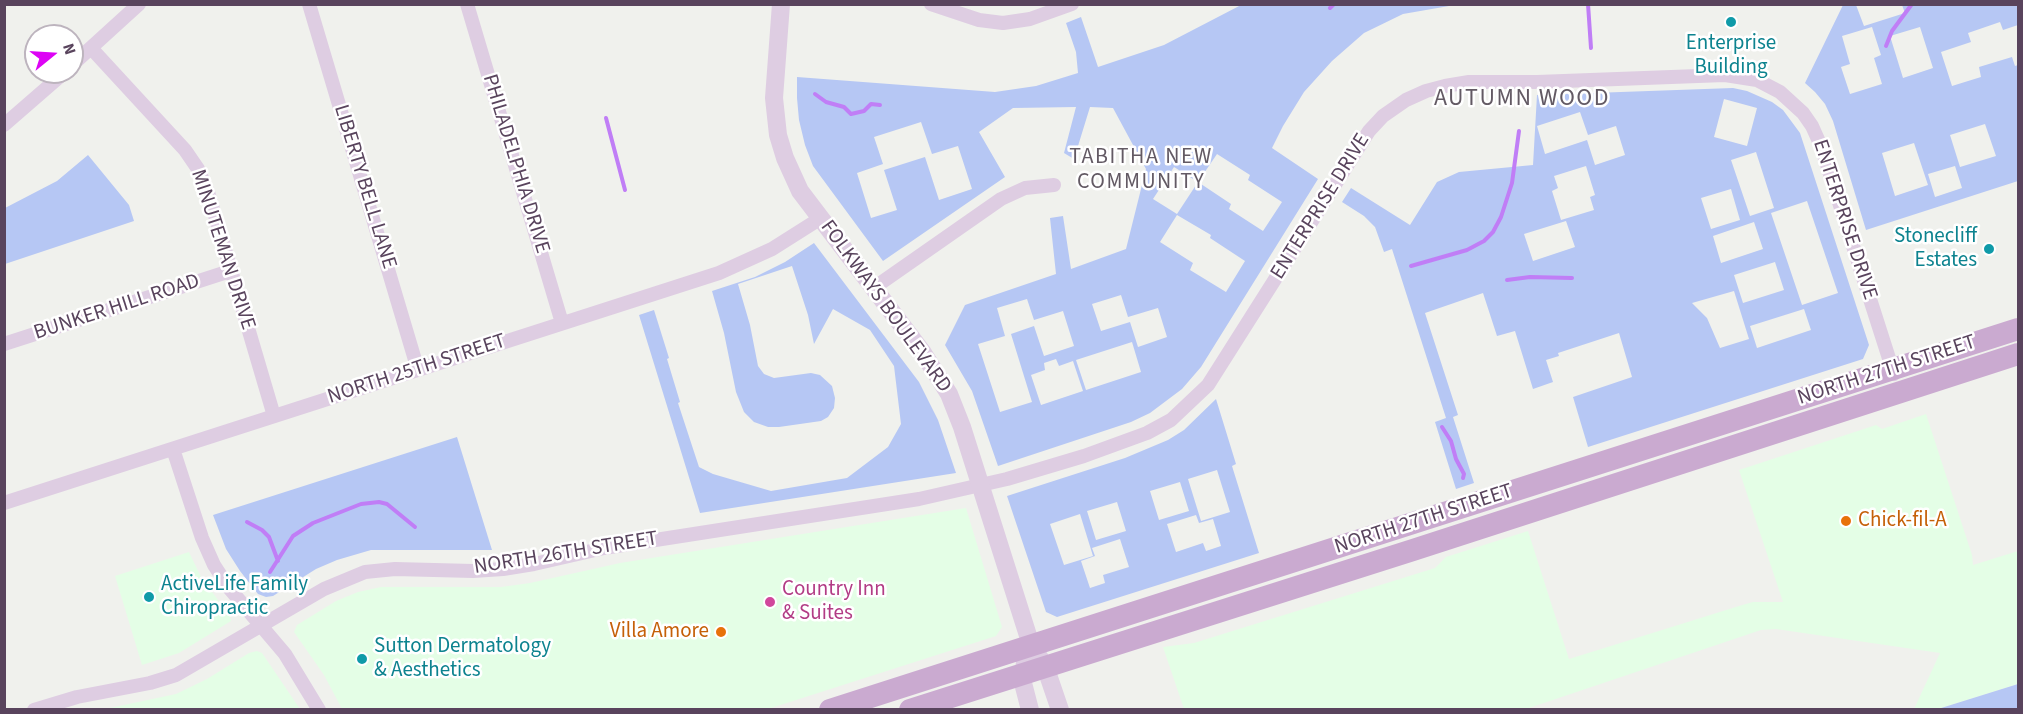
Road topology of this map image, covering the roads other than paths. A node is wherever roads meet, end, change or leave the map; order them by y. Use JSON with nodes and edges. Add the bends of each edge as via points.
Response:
{"nodes":[{"id":1,"x":139,"y":4,"type":"edge"},
{"id":2,"x":309,"y":4,"type":"edge"},
{"id":3,"x":467,"y":4,"type":"edge"},
{"id":4,"x":781,"y":4,"type":"edge"},
{"id":5,"x":931,"y":4,"type":"edge"},
{"id":6,"x":1072,"y":4,"type":"edge"},
{"id":7,"x":91,"y":48,"type":"junction"},
{"id":8,"x":84,"y":54,"type":"edge"},
{"id":9,"x":50,"y":84,"type":"edge"},
{"id":10,"x":4,"y":125,"type":"edge"},
{"id":11,"x":1054,"y":185,"type":"dead end"},
{"id":12,"x":821,"y":218,"type":"junction"},
{"id":13,"x":231,"y":271,"type":"junction"},
{"id":14,"x":875,"y":287,"type":"junction"},
{"id":15,"x":562,"y":323,"type":"junction"},
{"id":16,"x":2019,"y":329,"type":"edge"},
{"id":17,"x":4,"y":344,"type":"edge"},
{"id":18,"x":2019,"y":354,"type":"edge"},
{"id":19,"x":418,"y":370,"type":"junction"},
{"id":20,"x":1892,"y":370,"type":"junction"},
{"id":21,"x":1894,"y":393,"type":"junction"},
{"id":22,"x":274,"y":416,"type":"junction"},
{"id":23,"x":173,"y":448,"type":"junction"},
{"id":24,"x":981,"y":485,"type":"junction"},
{"id":25,"x":4,"y":503,"type":"edge"},
{"id":26,"x":261,"y":624,"type":"junction"},
{"id":27,"x":1031,"y":645,"type":"junction"},
{"id":28,"x":1045,"y":666,"type":"junction"},
{"id":29,"x":1023,"y":674,"type":"junction"},
{"id":30,"x":34,"y":710,"type":"edge"},
{"id":31,"x":319,"y":710,"type":"edge"},
{"id":32,"x":830,"y":710,"type":"edge"},
{"id":33,"x":910,"y":710,"type":"edge"},
{"id":34,"x":1030,"y":710,"type":"edge"},
{"id":35,"x":1060,"y":710,"type":"edge"}],
"edges":[{"from":1,"to":7,"type":"street"},
{"from":2,"to":19,"type":"street","name":"LIBERTY BELL LANE"},
{"from":3,"to":15,"type":"street","name":"PHILADELPHIA DRIVE"},
{"from":4,"to":12,"type":"street","name":"FOLKWAYS BOULEVARD","via":[[774,93],[778,135],[795,182]]},
{"from":5,"to":6,"type":"street","via":[[979,20],[1003,23],[1030,19]]},
{"from":7,"to":8,"type":"street"},
{"from":7,"to":13,"type":"street","name":"MINUTEMAN DRIVE","via":[[194,161],[205,184]]},
{"from":9,"to":10,"type":"street"},
{"from":11,"to":14,"type":"street","via":[[1025,188],[1001,199]]},
{"from":12,"to":14,"type":"street","name":"FOLKWAYS BOULEVARD"},
{"from":12,"to":15,"type":"street","name":"NORTH 25TH STREET","via":[[779,246],[740,265]]},
{"from":13,"to":17,"type":"street","name":"BUNKER HILL ROAD"},
{"from":13,"to":22,"type":"street","name":"MINUTEMAN DRIVE"},
{"from":14,"to":24,"type":"street","name":"FOLKWAYS BOULEVARD","via":[[942,381]]},
{"from":15,"to":19,"type":"street","name":"NORTH 25TH STREET"},
{"from":16,"to":20,"type":"main road","name":"NORTH 27TH STREET"},
{"from":18,"to":21,"type":"main road","name":"NORTH 27TH STREET"},
{"from":19,"to":22,"type":"street","name":"NORTH 25TH STREET"},
{"from":20,"to":21,"type":"street","name":"ENTERPRISE DRIVE"},
{"from":20,"to":24,"type":"street","name":"ENTERPRISE DRIVE","via":[[1821,146],[1803,113],[1780,92],[1757,80],[1725,75],[1458,84],[1406,100],[1369,131],[1214,377],[1175,416],[1131,439]]},
{"from":20,"to":27,"type":"main road","name":"NORTH 27TH STREET"},
{"from":21,"to":28,"type":"main road","name":"NORTH 27TH STREET"},
{"from":22,"to":23,"type":"street","name":"NORTH 25TH STREET"},
{"from":23,"to":25,"type":"street","name":"NORTH 25TH STREET"},
{"from":23,"to":26,"type":"street","via":[[210,557],[229,588]]},
{"from":24,"to":26,"type":"street","name":"NORTH 26TH STREET","via":[[919,499],[593,549],[516,567],[371,571],[336,583]]},
{"from":24,"to":27,"type":"street","name":"FOLKWAYS BOULEVARD"},
{"from":26,"to":30,"type":"street","name":"NORTH 26TH STREET","via":[[169,678]]},
{"from":26,"to":31,"type":"street","via":[[295,668]]},
{"from":27,"to":28,"type":"street","name":"FOLKWAYS BOULEVARD"},
{"from":27,"to":29,"type":"street"},
{"from":27,"to":32,"type":"main road","name":"NORTH 27TH STREET"},
{"from":28,"to":29,"type":"main road","name":"NORTH 27TH STREET"},
{"from":28,"to":35,"type":"street","name":"FOLKWAYS BOULEVARD"},
{"from":29,"to":33,"type":"main road","name":"NORTH 27TH STREET"},
{"from":29,"to":34,"type":"street"}]}
